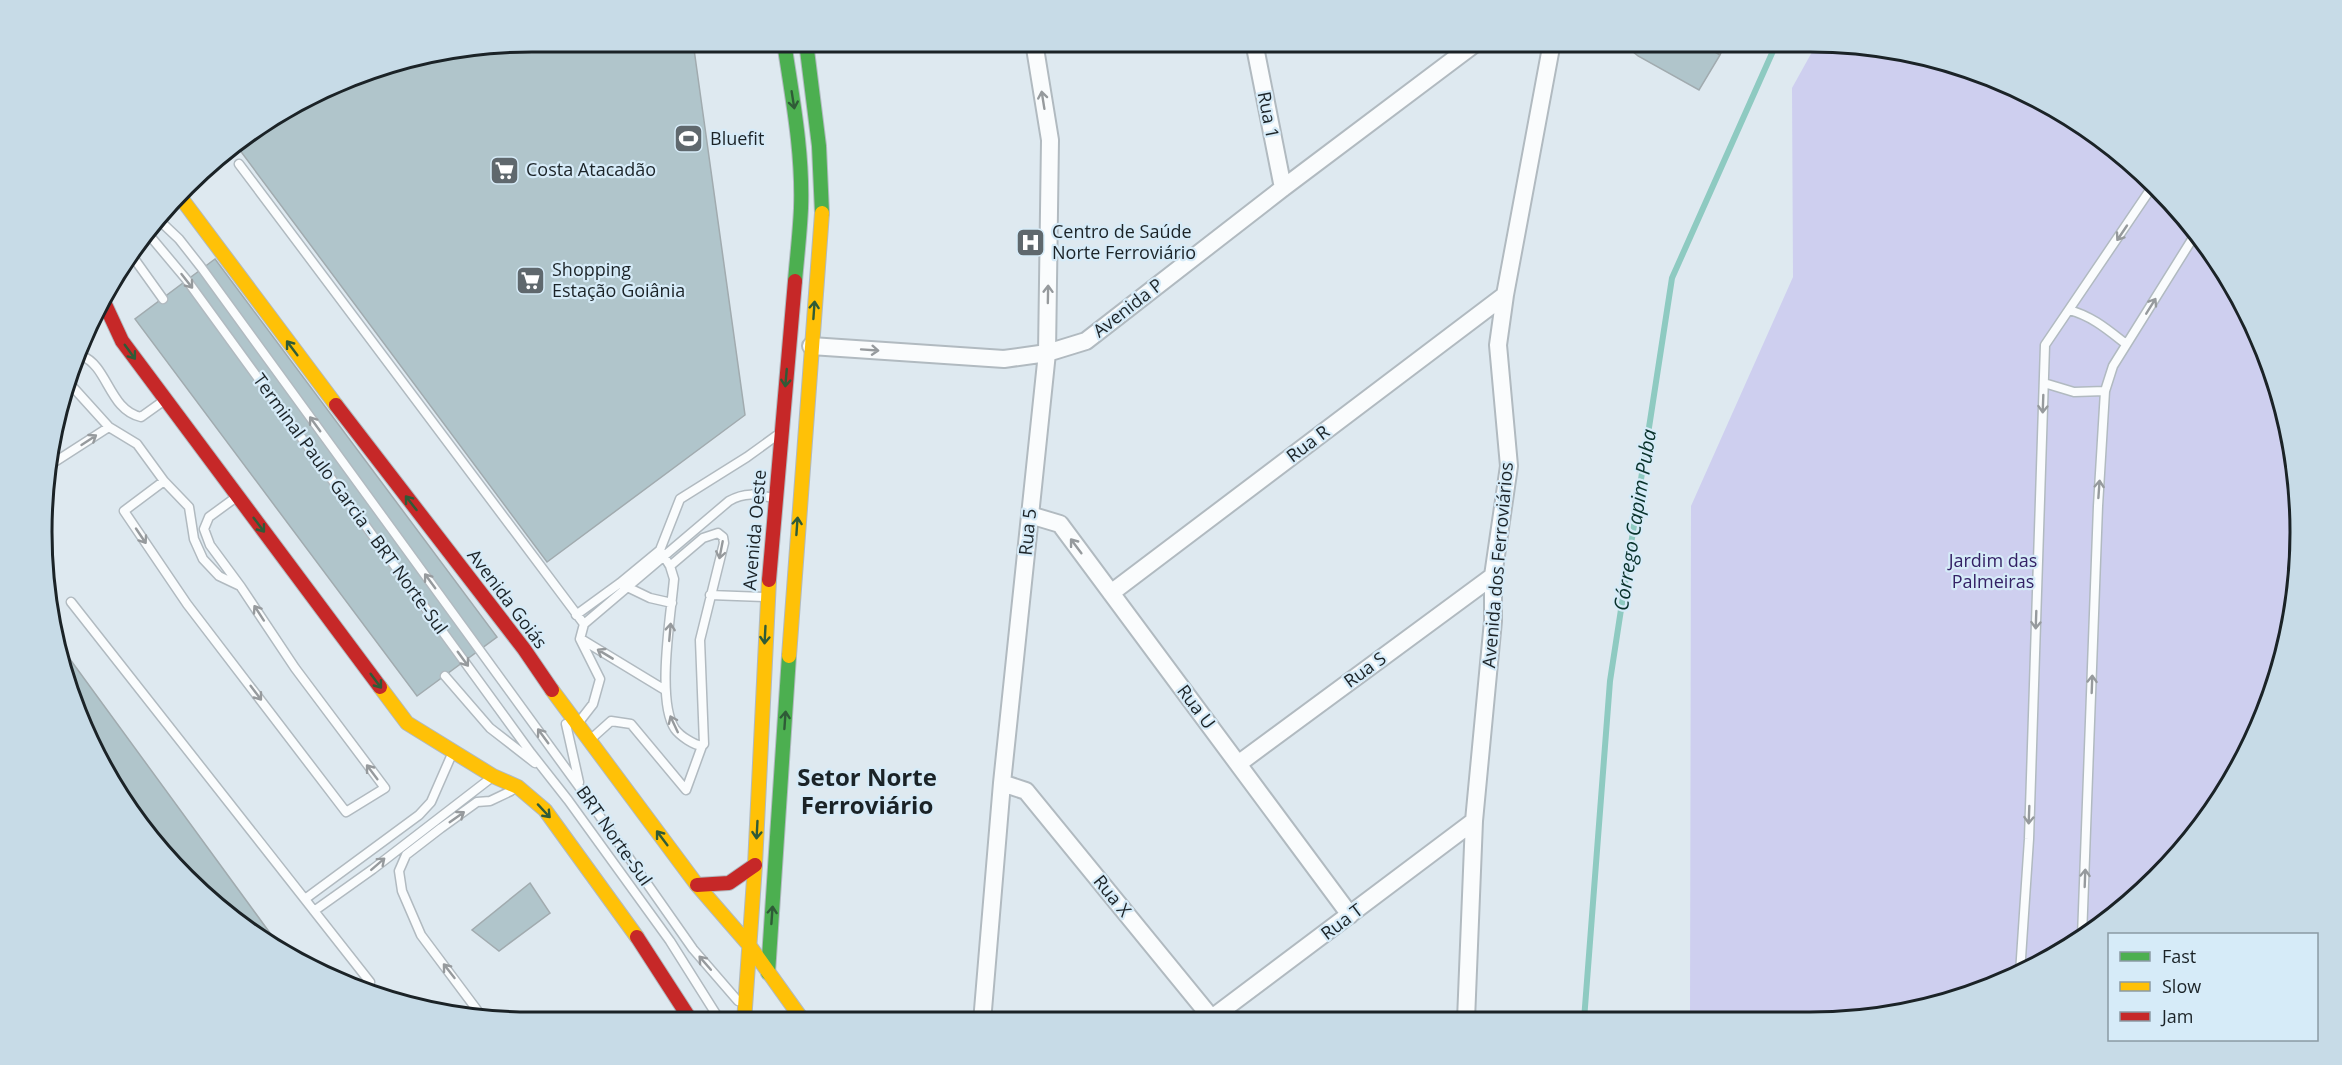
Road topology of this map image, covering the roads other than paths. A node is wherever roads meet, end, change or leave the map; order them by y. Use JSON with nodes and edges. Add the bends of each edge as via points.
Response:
{"nodes":[{"id":1,"x":786,"y":52,"type":"edge"},
{"id":2,"x":808,"y":52,"type":"edge"},
{"id":3,"x":1036,"y":52,"type":"edge"},
{"id":4,"x":1256,"y":52,"type":"edge"},
{"id":5,"x":1461,"y":52,"type":"edge"},
{"id":6,"x":1550,"y":52,"type":"edge"},
{"id":7,"x":238,"y":164,"type":"dead end"},
{"id":8,"x":1283,"y":188,"type":"junction"},
{"id":9,"x":2148,"y":192,"type":"edge"},
{"id":10,"x":184,"y":202,"type":"edge"},
{"id":11,"x":164,"y":225,"type":"edge"},
{"id":12,"x":153,"y":239,"type":"edge"},
{"id":13,"x":2191,"y":241,"type":"edge"},
{"id":14,"x":136,"y":262,"type":"edge"},
{"id":15,"x":1505,"y":295,"type":"junction"},
{"id":16,"x":163,"y":299,"type":"dead end"},
{"id":17,"x":108,"y":310,"type":"edge"},
{"id":18,"x":2069,"y":310,"type":"junction"},
{"id":19,"x":2126,"y":344,"type":"junction"},
{"id":20,"x":812,"y":346,"type":"junction"},
{"id":21,"x":1047,"y":353,"type":"junction"},
{"id":22,"x":86,"y":358,"type":"edge"},
{"id":23,"x":2044,"y":383,"type":"junction"},
{"id":24,"x":75,"y":389,"type":"edge"},
{"id":25,"x":2105,"y":391,"type":"junction"},
{"id":26,"x":165,"y":400,"type":"junction"},
{"id":27,"x":109,"y":427,"type":"junction"},
{"id":28,"x":782,"y":431,"type":"junction"},
{"id":29,"x":59,"y":460,"type":"edge"},
{"id":30,"x":164,"y":482,"type":"junction"},
{"id":31,"x":237,"y":496,"type":"junction"},
{"id":32,"x":775,"y":498,"type":"junction"},
{"id":33,"x":1030,"y":515,"type":"junction"},
{"id":34,"x":662,"y":553,"type":"junction"},
{"id":35,"x":670,"y":566,"type":"junction"},
{"id":36,"x":1493,"y":576,"type":"junction"},
{"id":37,"x":624,"y":585,"type":"junction"},
{"id":38,"x":241,"y":587,"type":"junction"},
{"id":39,"x":1111,"y":593,"type":"junction"},
{"id":40,"x":710,"y":595,"type":"junction"},
{"id":41,"x":767,"y":597,"type":"junction"},
{"id":42,"x":71,"y":602,"type":"dead end"},
{"id":43,"x":672,"y":603,"type":"junction"},
{"id":44,"x":576,"y":615,"type":"junction"},
{"id":45,"x":584,"y":624,"type":"junction"},
{"id":46,"x":580,"y":639,"type":"junction"},
{"id":47,"x":477,"y":645,"type":"joint"},
{"id":48,"x":445,"y":676,"type":"dead end"},
{"id":49,"x":665,"y":690,"type":"junction"},
{"id":50,"x":562,"y":703,"type":"junction"},
{"id":51,"x":577,"y":725,"type":"junction"},
{"id":52,"x":589,"y":741,"type":"junction"},
{"id":53,"x":702,"y":746,"type":"junction"},
{"id":54,"x":454,"y":751,"type":"junction"},
{"id":55,"x":1238,"y":764,"type":"junction"},
{"id":56,"x":547,"y":773,"type":"junction"},
{"id":57,"x":493,"y":776,"type":"junction"},
{"id":58,"x":1002,"y":783,"type":"junction"},
{"id":59,"x":518,"y":787,"type":"junction"},
{"id":60,"x":580,"y":788,"type":"junction"},
{"id":61,"x":1474,"y":821,"type":"junction"},
{"id":62,"x":755,"y":865,"type":"junction"},
{"id":63,"x":342,"y":872,"type":"junction"},
{"id":64,"x":352,"y":884,"type":"junction"},
{"id":65,"x":697,"y":885,"type":"junction"},
{"id":66,"x":305,"y":899,"type":"junction"},
{"id":67,"x":314,"y":911,"type":"junction"},
{"id":68,"x":1350,"y":915,"type":"junction"},
{"id":69,"x":2082,"y":927,"type":"edge"},
{"id":70,"x":749,"y":945,"type":"junction"},
{"id":71,"x":2021,"y":964,"type":"edge"},
{"id":72,"x":768,"y":973,"type":"junction"},
{"id":73,"x":370,"y":982,"type":"dead end"},
{"id":74,"x":744,"y":1007,"type":"junction"},
{"id":75,"x":476,"y":1009,"type":"edge"},
{"id":76,"x":685,"y":1012,"type":"edge"},
{"id":77,"x":716,"y":1012,"type":"edge"},
{"id":78,"x":744,"y":1012,"type":"edge"},
{"id":79,"x":748,"y":1012,"type":"edge"},
{"id":80,"x":797,"y":1012,"type":"edge"},
{"id":81,"x":983,"y":1012,"type":"edge"},
{"id":82,"x":1205,"y":1012,"type":"edge"},
{"id":83,"x":1222,"y":1012,"type":"edge"},
{"id":84,"x":1466,"y":1012,"type":"edge"}],
"edges":[{"from":1,"to":28,"type":"main road","name":"Avenida Oeste","one_way":true,"via":[[801,169],[801,208]]},
{"from":20,"to":2,"type":"main road","one_way":true,"via":[[822,167]]},
{"from":21,"to":3,"type":"street","name":"Rua 5","one_way":true,"via":[[1050,140]]},
{"from":4,"to":8,"type":"street","name":"Rua 1"},
{"from":5,"to":8,"type":"street","name":"Avenida P"},
{"from":6,"to":15,"type":"street","name":"Avenida dos Ferroviários"},
{"from":7,"to":44,"type":"lane"},
{"from":8,"to":21,"type":"street","name":"Avenida P","via":[[1086,341]]},
{"from":9,"to":18,"type":"lane","one_way":true},
{"from":50,"to":10,"type":"main road","name":"Avenida Goiás","one_way":true},
{"from":47,"to":11,"type":"lane","name":"Terminal Paulo Garcia - BRT Norte-Sul","one_way":true,"via":[[201,267]]},
{"from":12,"to":56,"type":"lane","name":"Terminal Paulo Garcia - BRT Norte-Sul","one_way":true},
{"from":19,"to":13,"type":"lane","one_way":true},
{"from":14,"to":16,"type":"lane"},
{"from":15,"to":36,"type":"street","name":"Avenida dos Ferroviários","via":[[1498,345],[1509,466]]},
{"from":15,"to":39,"type":"street","name":"Rua R"},
{"from":17,"to":26,"type":"main road","one_way":true,"via":[[122,341]]},
{"from":18,"to":19,"type":"lane","via":[[2100,323]]},
{"from":18,"to":23,"type":"lane","via":[[2045,345]]},
{"from":19,"to":25,"type":"lane"},
{"from":20,"to":21,"type":"street","name":"Avenida P","one_way":true,"via":[[1004,359]]},
{"from":72,"to":20,"type":"main road","one_way":true},
{"from":21,"to":33,"type":"street","name":"Rua 5"},
{"from":22,"to":26,"type":"lane","via":[[132,415],[141,417]]},
{"from":23,"to":25,"type":"lane","via":[[2074,392]]},
{"from":23,"to":71,"type":"lane","one_way":true,"via":[[2029,839]]},
{"from":24,"to":27,"type":"lane"},
{"from":69,"to":25,"type":"lane","one_way":true},
{"from":26,"to":31,"type":"main road"},
{"from":29,"to":27,"type":"lane","one_way":true},
{"from":27,"to":30,"type":"lane","via":[[137,444]]},
{"from":28,"to":32,"type":"main road","name":"Avenida Oeste"},
{"from":28,"to":34,"type":"lane","via":[[680,499]]},
{"from":30,"to":38,"type":"lane","via":[[189,507],[202,559],[219,576]]},
{"from":30,"to":38,"type":"lane","one_way":true,"via":[[124,511],[187,604],[346,812],[385,788],[295,668]]},
{"from":31,"to":38,"type":"lane","via":[[209,517],[204,529],[210,545]]},
{"from":31,"to":54,"type":"main road","one_way":true,"via":[[407,723]]},
{"from":32,"to":34,"type":"lane","via":[[752,493],[738,496]]},
{"from":32,"to":41,"type":"main road","name":"Avenida Oeste"},
{"from":39,"to":33,"type":"street","name":"Rua U","one_way":true,"via":[[1060,524]]},
{"from":33,"to":58,"type":"street","name":"Rua 5"},
{"from":34,"to":35,"type":"lane"},
{"from":34,"to":37,"type":"lane"},
{"from":35,"to":40,"type":"lane","one_way":true,"via":[[703,538],[718,533],[724,543]]},
{"from":35,"to":43,"type":"lane","via":[[674,579]]},
{"from":36,"to":55,"type":"street","name":"Rua S"},
{"from":36,"to":61,"type":"street","name":"Avenida dos Ferroviários","via":[[1493,621]]},
{"from":37,"to":43,"type":"lane","via":[[650,598]]},
{"from":37,"to":44,"type":"lane"},
{"from":37,"to":45,"type":"lane"},
{"from":39,"to":55,"type":"street","name":"Rua U"},
{"from":40,"to":41,"type":"lane"},
{"from":40,"to":53,"type":"lane","via":[[700,640]]},
{"from":41,"to":62,"type":"main road","name":"Avenida Oeste","one_way":true},
{"from":42,"to":66,"type":"lane"},
{"from":49,"to":43,"type":"lane","one_way":true},
{"from":44,"to":45,"type":"lane"},
{"from":45,"to":46,"type":"lane"},
{"from":49,"to":46,"type":"lane","one_way":true},
{"from":46,"to":51,"type":"lane","via":[[600,679],[593,704]]},
{"from":60,"to":47,"type":"lane","name":"BRT Norte-Sul","one_way":true},
{"from":48,"to":56,"type":"lane","via":[[490,728]]},
{"from":53,"to":49,"type":"lane","one_way":true,"via":[[675,729]]},
{"from":50,"to":51,"type":"main road","name":"Avenida Goiás"},
{"from":50,"to":60,"type":"lane"},
{"from":51,"to":52,"type":"main road","name":"Avenida Goiás"},
{"from":52,"to":53,"type":"lane","via":[[611,721],[631,724],[686,790]]},
{"from":65,"to":52,"type":"main road","name":"Avenida Goiás","one_way":true},
{"from":54,"to":57,"type":"main road"},
{"from":54,"to":63,"type":"lane","via":[[431,802],[419,815]]},
{"from":55,"to":68,"type":"street","name":"Rua U"},
{"from":56,"to":77,"type":"lane","name":"BRT Norte-Sul","via":[[670,941]]},
{"from":57,"to":59,"type":"main road"},
{"from":64,"to":57,"type":"lane","one_way":true},
{"from":58,"to":81,"type":"street","name":"Rua 5"},
{"from":58,"to":82,"type":"street","name":"Rua X","via":[[1026,790]]},
{"from":75,"to":59,"type":"lane","one_way":true,"via":[[421,935],[402,891],[399,871],[406,855],[477,802],[490,801]]},
{"from":59,"to":76,"type":"main road","one_way":true,"via":[[545,810],[639,939]]},
{"from":74,"to":60,"type":"lane","name":"BRT Norte-Sul","one_way":true,"via":[[693,949]]},
{"from":61,"to":68,"type":"street","name":"Rua T"},
{"from":61,"to":84,"type":"street","name":"Avenida dos Ferroviários"},
{"from":62,"to":65,"type":"main road","via":[[736,881],[722,886]]},
{"from":62,"to":70,"type":"main road","name":"Avenida Oeste"},
{"from":63,"to":64,"type":"lane"},
{"from":63,"to":66,"type":"lane"},
{"from":64,"to":67,"type":"lane"},
{"from":65,"to":70,"type":"main road","name":"Avenida Goiás"},
{"from":66,"to":67,"type":"lane"},
{"from":67,"to":73,"type":"lane"},
{"from":68,"to":83,"type":"street","name":"Rua T"},
{"from":70,"to":72,"type":"main road","name":"Avenida Goiás"},
{"from":70,"to":74,"type":"main road","name":"Avenida Oeste"},
{"from":72,"to":80,"type":"main road","name":"Avenida Goiás"},
{"from":74,"to":78,"type":"main road","name":"Avenida Oeste"},
{"from":74,"to":79,"type":"lane","name":"BRT Norte-Sul"}]}
